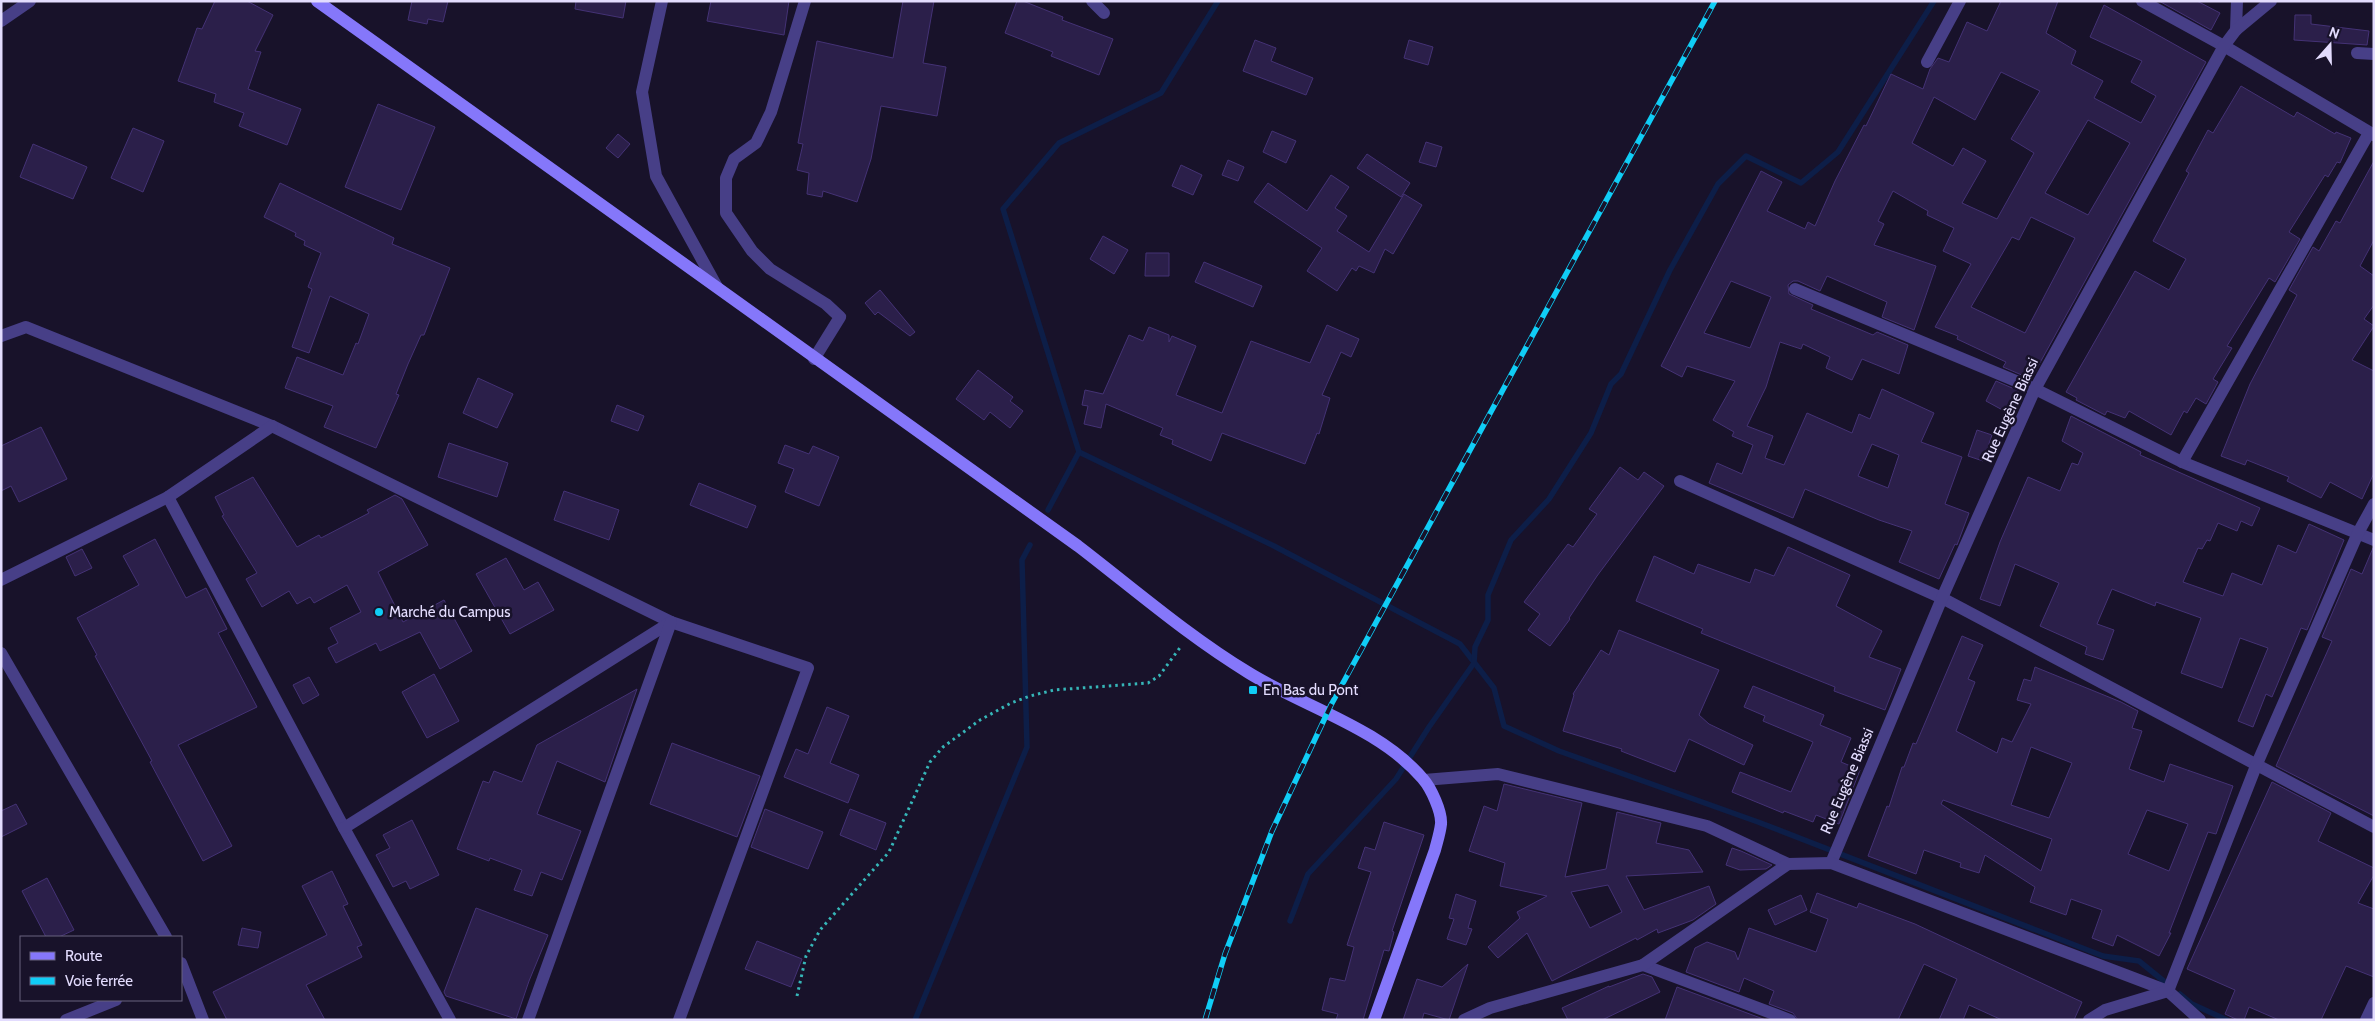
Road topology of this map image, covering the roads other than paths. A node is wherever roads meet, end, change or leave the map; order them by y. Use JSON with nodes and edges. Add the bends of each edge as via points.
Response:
{"nodes":[{"id":1,"x":30,"y":1,"type":"edge"},
{"id":2,"x":317,"y":1,"type":"edge"},
{"id":3,"x":662,"y":1,"type":"edge"},
{"id":4,"x":805,"y":1,"type":"edge"},
{"id":5,"x":1092,"y":1,"type":"edge"},
{"id":6,"x":1960,"y":1,"type":"edge"},
{"id":7,"x":2142,"y":1,"type":"edge"},
{"id":8,"x":2237,"y":1,"type":"edge"},
{"id":9,"x":2271,"y":1,"type":"edge"},
{"id":10,"x":1104,"y":13,"type":"dead end"},
{"id":11,"x":1,"y":21,"type":"edge"},
{"id":12,"x":2236,"y":30,"type":"junction"},
{"id":13,"x":2224,"y":46,"type":"junction"},
{"id":14,"x":2357,"y":53,"type":"dead end"},
{"id":15,"x":2374,"y":54,"type":"edge"},
{"id":16,"x":1927,"y":62,"type":"dead end"},
{"id":17,"x":2372,"y":134,"type":"edge"},
{"id":18,"x":716,"y":286,"type":"junction"},
{"id":19,"x":1795,"y":289,"type":"dead end"},
{"id":20,"x":1,"y":336,"type":"edge"},
{"id":21,"x":814,"y":359,"type":"junction"},
{"id":22,"x":2035,"y":389,"type":"junction"},
{"id":23,"x":272,"y":426,"type":"junction"},
{"id":24,"x":2182,"y":462,"type":"junction"},
{"id":25,"x":1680,"y":481,"type":"dead end"},
{"id":26,"x":168,"y":497,"type":"junction"},
{"id":27,"x":2374,"y":504,"type":"edge"},
{"id":28,"x":2358,"y":533,"type":"junction"},
{"id":29,"x":2374,"y":540,"type":"edge"},
{"id":30,"x":1,"y":580,"type":"edge"},
{"id":31,"x":1942,"y":598,"type":"junction"},
{"id":32,"x":672,"y":622,"type":"junction"},
{"id":33,"x":1,"y":653,"type":"edge"},
{"id":34,"x":2256,"y":766,"type":"junction"},
{"id":35,"x":1424,"y":780,"type":"junction"},
{"id":36,"x":2374,"y":827,"type":"edge"},
{"id":37,"x":344,"y":828,"type":"junction"},
{"id":38,"x":1831,"y":863,"type":"junction"},
{"id":39,"x":1788,"y":864,"type":"junction"},
{"id":40,"x":165,"y":936,"type":"edge"},
{"id":41,"x":1643,"y":965,"type":"junction"},
{"id":42,"x":183,"y":969,"type":"edge"},
{"id":43,"x":2168,"y":991,"type":"junction"},
{"id":44,"x":114,"y":1001,"type":"edge"},
{"id":45,"x":2374,"y":1003,"type":"edge"},
{"id":46,"x":66,"y":1020,"type":"edge"},
{"id":47,"x":203,"y":1020,"type":"edge"},
{"id":48,"x":450,"y":1020,"type":"edge"},
{"id":49,"x":528,"y":1020,"type":"edge"},
{"id":50,"x":680,"y":1020,"type":"edge"},
{"id":51,"x":1374,"y":1020,"type":"edge"},
{"id":52,"x":1464,"y":1020,"type":"edge"},
{"id":53,"x":1790,"y":1020,"type":"edge"},
{"id":54,"x":2089,"y":1020,"type":"edge"},
{"id":55,"x":2200,"y":1020,"type":"edge"},
{"id":56,"x":2366,"y":1020,"type":"edge"}],
"edges":[{"from":1,"to":11,"type":"street"},
{"from":2,"to":18,"type":"street","via":[[532,158]]},
{"from":3,"to":18,"type":"street","via":[[642,92],[656,176]]},
{"from":4,"to":21,"type":"street","via":[[771,112],[756,143],[734,159],[726,178],[726,213],[752,252],[770,269],[826,304],[840,317]]},
{"from":5,"to":10,"type":"street"},
{"from":6,"to":16,"type":"street"},
{"from":7,"to":13,"type":"street"},
{"from":8,"to":12,"type":"street"},
{"from":9,"to":12,"type":"street","name":"Rue Eugène Biassi"},
{"from":12,"to":13,"type":"street","name":"Rue Eugène Biassi"},
{"from":13,"to":17,"type":"street"},
{"from":13,"to":22,"type":"street","name":"Rue Eugène Biassi"},
{"from":14,"to":15,"type":"street"},
{"from":17,"to":24,"type":"street"},
{"from":18,"to":21,"type":"street"},
{"from":19,"to":22,"type":"street"},
{"from":20,"to":23,"type":"street","via":[[26,327]]},
{"from":21,"to":35,"type":"street","via":[[1078,546],[1190,634],[1249,673],[1374,740],[1408,763]]},
{"from":22,"to":24,"type":"street"},
{"from":22,"to":31,"type":"street","name":"Rue Eugène Biassi"},
{"from":23,"to":26,"type":"street"},
{"from":23,"to":32,"type":"street"},
{"from":24,"to":28,"type":"street"},
{"from":25,"to":31,"type":"street"},
{"from":26,"to":30,"type":"street"},
{"from":26,"to":37,"type":"street"},
{"from":27,"to":28,"type":"street"},
{"from":28,"to":29,"type":"street"},
{"from":28,"to":34,"type":"street"},
{"from":31,"to":34,"type":"street"},
{"from":31,"to":38,"type":"street","name":"Rue Eugène Biassi"},
{"from":32,"to":37,"type":"street"},
{"from":32,"to":49,"type":"street"},
{"from":32,"to":50,"type":"street","via":[[808,668]]},
{"from":33,"to":40,"type":"street"},
{"from":34,"to":36,"type":"street"},
{"from":34,"to":43,"type":"street"},
{"from":35,"to":39,"type":"street","via":[[1498,774],[1707,826]]},
{"from":35,"to":51,"type":"street","via":[[1433,794],[1442,822],[1436,850]]},
{"from":37,"to":48,"type":"street"},
{"from":38,"to":39,"type":"street"},
{"from":38,"to":43,"type":"street"},
{"from":39,"to":41,"type":"street"},
{"from":41,"to":52,"type":"street","via":[[1490,1008]]},
{"from":41,"to":53,"type":"street"},
{"from":42,"to":47,"type":"street"},
{"from":43,"to":54,"type":"street","via":[[2105,1010]]},
{"from":43,"to":55,"type":"street"},
{"from":44,"to":46,"type":"street"},
{"from":45,"to":56,"type":"street"}]}
